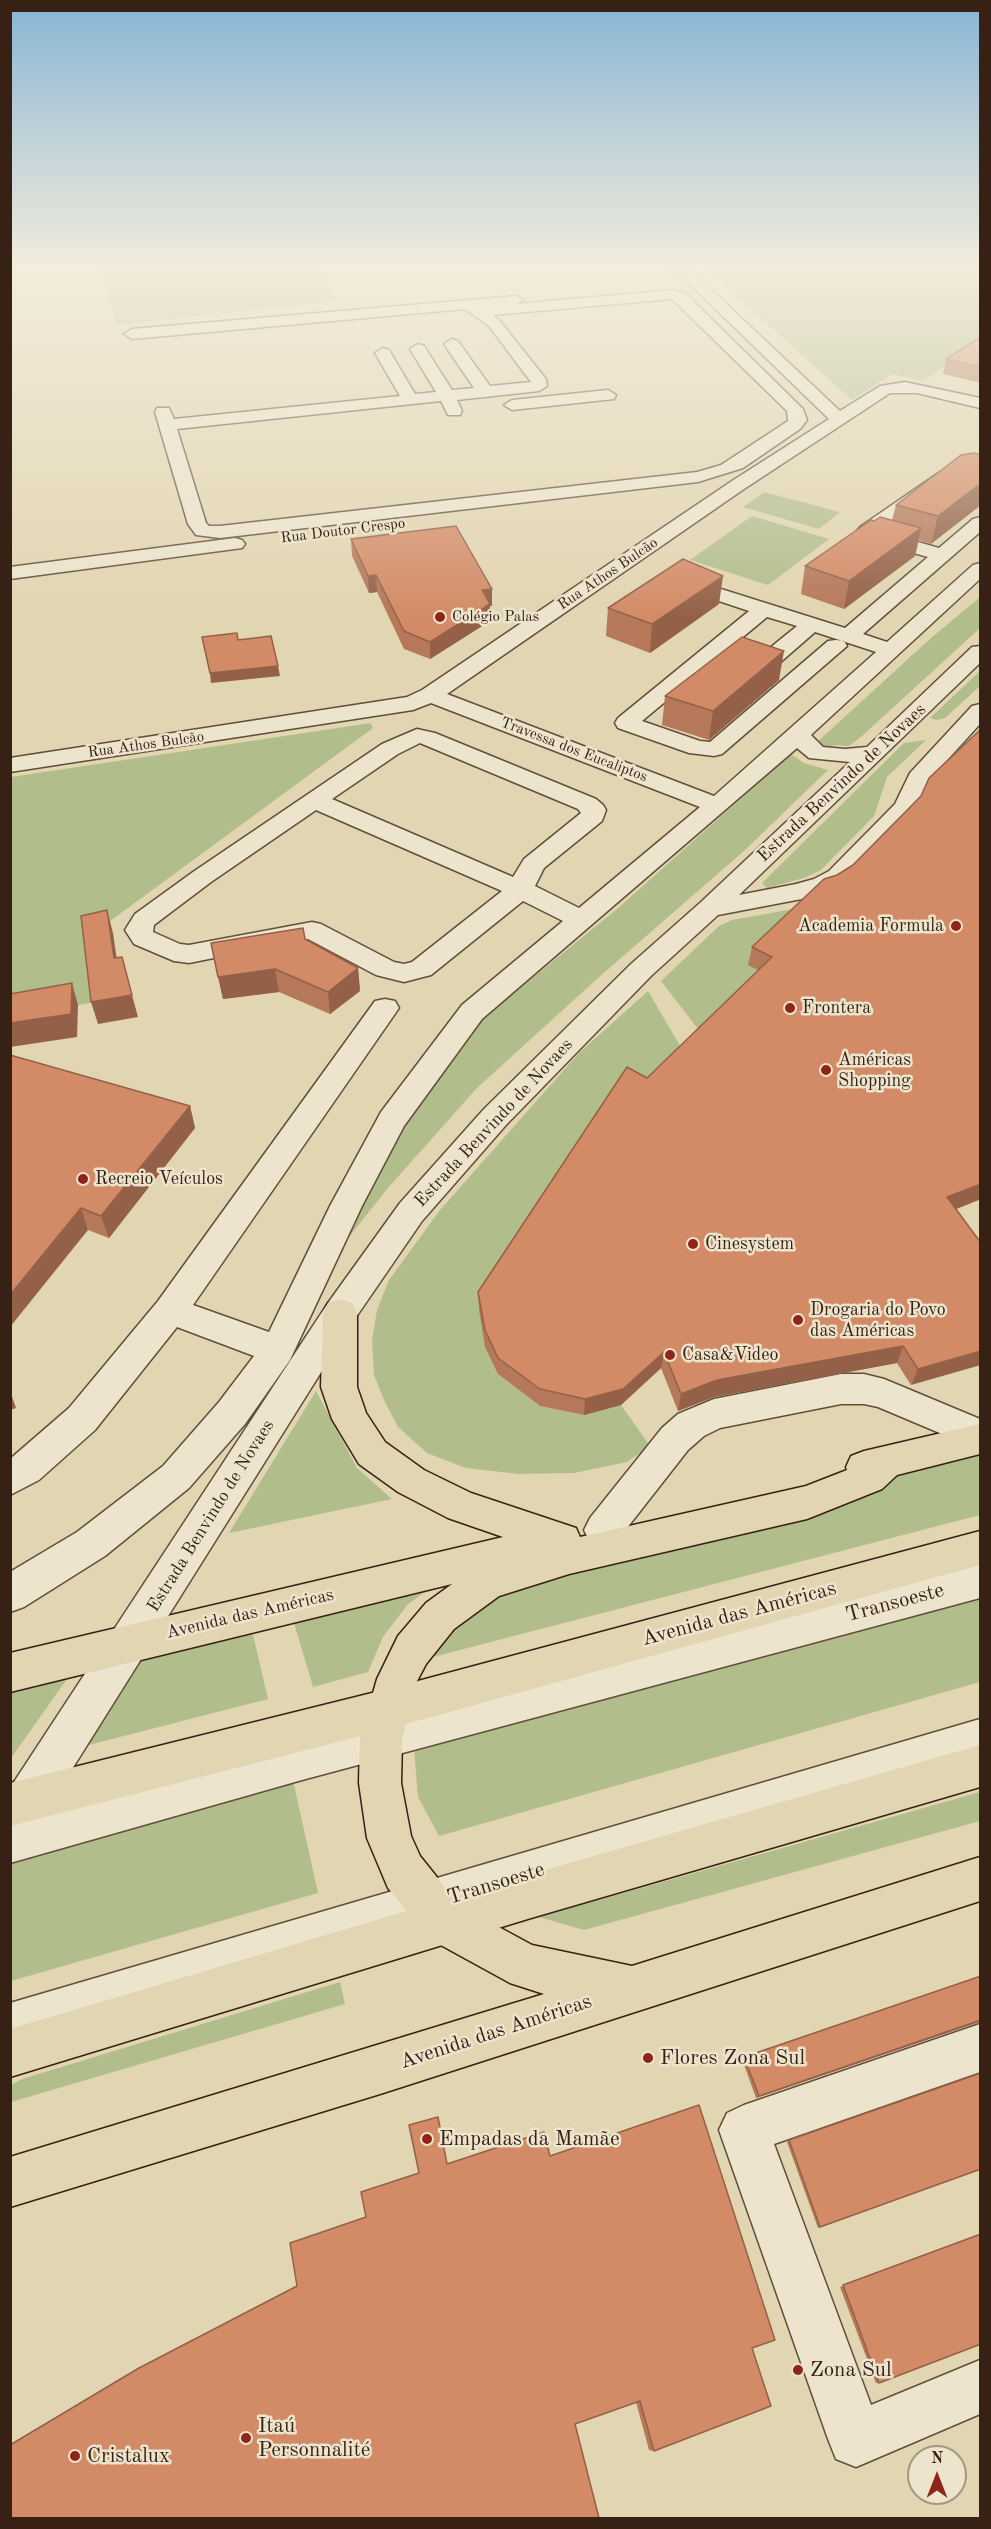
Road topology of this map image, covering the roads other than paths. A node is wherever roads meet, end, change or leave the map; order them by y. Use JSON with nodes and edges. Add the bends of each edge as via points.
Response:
{"nodes":[{"id":1,"x":400,"y":381,"type":"edge"},
{"id":2,"x":438,"y":381,"type":"edge"},
{"id":3,"x":478,"y":381,"type":"edge"},
{"id":4,"x":539,"y":381,"type":"edge"},
{"id":5,"x":767,"y":381,"type":"edge"},
{"id":6,"x":801,"y":381,"type":"edge"},
{"id":7,"x":486,"y":393,"type":"junction"},
{"id":8,"x":608,"y":395,"type":"dead end"},
{"id":9,"x":411,"y":400,"type":"junction"},
{"id":10,"x":981,"y":403,"type":"edge"},
{"id":11,"x":449,"y":404,"type":"junction"},
{"id":12,"x":217,"y":413,"type":"junction"},
{"id":13,"x":846,"y":415,"type":"junction"},
{"id":14,"x":311,"y":427,"type":"dead end"},
{"id":15,"x":227,"y":441,"type":"dead end"},
{"id":16,"x":981,"y":469,"type":"edge"},
{"id":17,"x":731,"y":490,"type":"junction"},
{"id":18,"x":887,"y":516,"type":"junction"},
{"id":19,"x":909,"y":522,"type":"edge"},
{"id":20,"x":981,"y":523,"type":"edge"},
{"id":21,"x":941,"y":531,"type":"edge"},
{"id":22,"x":963,"y":537,"type":"junction"},
{"id":23,"x":942,"y":555,"type":"junction"},
{"id":24,"x":981,"y":569,"type":"edge"},
{"id":25,"x":10,"y":573,"type":"edge"},
{"id":26,"x":714,"y":593,"type":"edge"},
{"id":27,"x":764,"y":609,"type":"junction"},
{"id":28,"x":806,"y":630,"type":"junction"},
{"id":29,"x":842,"y":641,"type":"junction"},
{"id":30,"x":981,"y":652,"type":"edge"},
{"id":31,"x":884,"y":655,"type":"junction"},
{"id":32,"x":768,"y":661,"type":"edge"},
{"id":33,"x":430,"y":695,"type":"junction"},
{"id":34,"x":973,"y":719,"type":"edge"},
{"id":35,"x":898,"y":730,"type":"junction"},
{"id":36,"x":799,"y":735,"type":"junction"},
{"id":37,"x":873,"y":753,"type":"junction"},
{"id":38,"x":10,"y":765,"type":"edge"},
{"id":39,"x":314,"y":800,"type":"junction"},
{"id":40,"x":717,"y":806,"type":"junction"},
{"id":41,"x":520,"y":890,"type":"junction"},
{"id":42,"x":710,"y":908,"type":"junction"},
{"id":43,"x":580,"y":919,"type":"junction"},
{"id":44,"x":385,"y":1008,"type":"dead end"},
{"id":45,"x":170,"y":1311,"type":"junction"},
{"id":46,"x":340,"y":1313,"type":"junction"},
{"id":47,"x":278,"y":1350,"type":"junction"},
{"id":48,"x":981,"y":1437,"type":"edge"},
{"id":49,"x":886,"y":1462,"type":"junction"},
{"id":50,"x":10,"y":1479,"type":"edge"},
{"id":51,"x":603,"y":1530,"type":"junction"},
{"id":52,"x":561,"y":1540,"type":"junction"},
{"id":53,"x":981,"y":1548,"type":"edge"},
{"id":54,"x":981,"y":1580,"type":"edge"},
{"id":55,"x":10,"y":1594,"type":"edge"},
{"id":56,"x":132,"y":1642,"type":"junction"},
{"id":57,"x":10,"y":1672,"type":"edge"},
{"id":58,"x":384,"y":1724,"type":"junction"},
{"id":59,"x":981,"y":1740,"type":"edge"},
{"id":60,"x":981,"y":1766,"type":"edge"},
{"id":61,"x":17,"y":1811,"type":"edge"},
{"id":62,"x":10,"y":1841,"type":"edge"},
{"id":63,"x":981,"y":1879,"type":"edge"},
{"id":64,"x":436,"y":1913,"type":"junction"},
{"id":65,"x":631,"y":1989,"type":"junction"},
{"id":66,"x":10,"y":2026,"type":"edge"},
{"id":67,"x":981,"y":2048,"type":"edge"},
{"id":68,"x":10,"y":2053,"type":"edge"},
{"id":69,"x":17,"y":2183,"type":"edge"},
{"id":70,"x":981,"y":2387,"type":"edge"}],
"edges":[{"from":1,"to":9,"type":"street"},
{"from":2,"to":11,"type":"street"},
{"from":3,"to":7,"type":"street"},
{"from":4,"to":7,"type":"street","via":[[540,386],[532,388]]},
{"from":5,"to":12,"type":"street","via":[[795,409],[798,420],[727,469],[698,477],[220,532],[204,531],[197,524],[165,419]]},
{"from":6,"to":13,"type":"street","via":[[822,401]]},
{"from":7,"to":11,"type":"street"},
{"from":8,"to":11,"type":"street"},
{"from":9,"to":11,"type":"street"},
{"from":9,"to":12,"type":"street"},
{"from":10,"to":13,"type":"street","name":"Rua Athos Bulcão","via":[[905,387],[886,389]]},
{"from":11,"to":14,"type":"street"},
{"from":12,"to":15,"type":"street"},
{"from":13,"to":17,"type":"street","name":"Rua Athos Bulcão"},
{"from":16,"to":18,"type":"street","via":[[946,476]]},
{"from":17,"to":25,"type":"street","name":"Rua Doutor Crespo","via":[[676,492]]},
{"from":17,"to":33,"type":"street","name":"Rua Athos Bulcão"},
{"from":18,"to":19,"type":"street"},
{"from":18,"to":23,"type":"street","via":[[868,533]]},
{"from":20,"to":22,"type":"street"},
{"from":21,"to":22,"type":"street"},
{"from":22,"to":23,"type":"street"},
{"from":23,"to":29,"type":"street"},
{"from":24,"to":31,"type":"street","name":"Estrada Benvindo de Novaes"},
{"from":26,"to":27,"type":"street"},
{"from":27,"to":28,"type":"street"},
{"from":27,"to":29,"type":"street","via":[[626,723],[697,748],[714,749]]},
{"from":28,"to":29,"type":"street"},
{"from":28,"to":32,"type":"street"},
{"from":29,"to":31,"type":"street"},
{"from":30,"to":35,"type":"street","name":"Estrada Benvindo de Novaes"},
{"from":31,"to":36,"type":"street","name":"Estrada Benvindo de Novaes"},
{"from":33,"to":38,"type":"street","name":"Rua Athos Bulcão","via":[[394,708]]},
{"from":33,"to":40,"type":"street","name":"Travessa dos Eucaliptos"},
{"from":34,"to":35,"type":"street"},
{"from":34,"to":42,"type":"street","via":[[918,778],[906,807],[838,876],[798,892]]},
{"from":35,"to":37,"type":"street","name":"Estrada Benvindo de Novaes"},
{"from":36,"to":37,"type":"street","via":[[817,753]]},
{"from":36,"to":40,"type":"street","name":"Estrada Benvindo de Novaes"},
{"from":37,"to":42,"type":"street","name":"Estrada Benvindo de Novaes"},
{"from":39,"to":41,"type":"street"},
{"from":39,"to":41,"type":"street","via":[[390,749],[417,736],[587,804],[594,810],[593,816],[533,864]]},
{"from":39,"to":41,"type":"street","via":[[144,921],[138,930],[143,938],[174,952],[189,954],[312,930],[386,969],[404,973],[421,969]]},
{"from":40,"to":43,"type":"street","name":"Estrada Benvindo de Novaes"},
{"from":41,"to":43,"type":"street"},
{"from":42,"to":46,"type":"street","name":"Estrada Benvindo de Novaes","via":[[641,970],[495,1117],[411,1212]]},
{"from":43,"to":47,"type":"street","name":"Estrada Benvindo de Novaes","via":[[472,1012],[392,1120],[346,1206]]},
{"from":44,"to":45,"type":"street"},
{"from":45,"to":47,"type":"street"},
{"from":45,"to":50,"type":"street","via":[[82,1419]]},
{"from":46,"to":52,"type":"main road","via":[[339,1387],[350,1419],[372,1453],[411,1481],[461,1506]]},
{"from":46,"to":56,"type":"street","name":"Estrada Benvindo de Novaes"},
{"from":47,"to":55,"type":"street","name":"Estrada Benvindo de Novaes","via":[[232,1413],[176,1477],[91,1544]]},
{"from":48,"to":49,"type":"main road","name":"Avenida das Américas"},
{"from":48,"to":51,"type":"street","via":[[864,1389],[841,1389],[714,1414],[691,1425],[675,1439]]},
{"from":49,"to":51,"type":"main road","name":"Avenida das Américas"},
{"from":49,"to":58,"type":"main road","via":[[869,1478],[807,1502],[569,1557],[487,1581],[440,1616],[412,1650],[397,1679]]},
{"from":51,"to":52,"type":"main road","name":"Avenida das Américas"},
{"from":52,"to":56,"type":"main road","name":"Avenida das Américas"},
{"from":53,"to":58,"type":"main road","name":"Avenida das Américas"},
{"from":54,"to":58,"type":"street","name":"Transoeste"},
{"from":56,"to":57,"type":"main road","name":"Avenida das Américas"},
{"from":56,"to":61,"type":"street","name":"Estrada Benvindo de Novaes"},
{"from":58,"to":61,"type":"main road","name":"Avenida das Américas"},
{"from":58,"to":62,"type":"street","name":"Transoeste"},
{"from":58,"to":64,"type":"main road","via":[[380,1783],[389,1838],[404,1872]]},
{"from":59,"to":64,"type":"street","name":"Transoeste"},
{"from":60,"to":64,"type":"main road"},
{"from":63,"to":65,"type":"main road","name":"Avenida das Américas"},
{"from":64,"to":65,"type":"main road","via":[[526,1967]]},
{"from":64,"to":66,"type":"street","name":"Transoeste"},
{"from":64,"to":68,"type":"main road"},
{"from":65,"to":69,"type":"main road","name":"Avenida das Américas"},
{"from":67,"to":70,"type":"street","via":[[744,2130],[856,2439]]}]}
